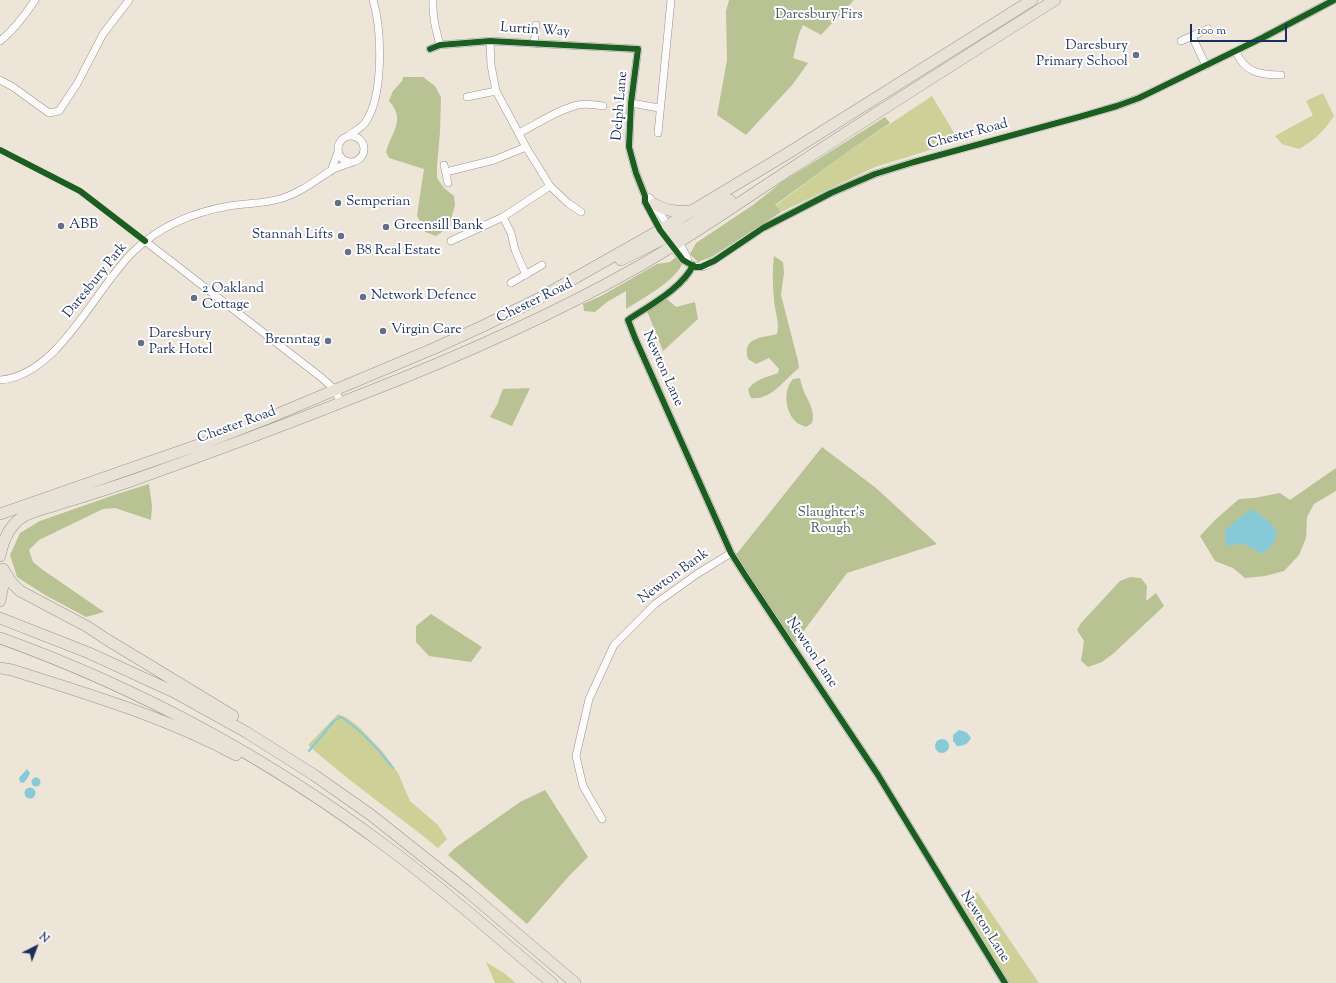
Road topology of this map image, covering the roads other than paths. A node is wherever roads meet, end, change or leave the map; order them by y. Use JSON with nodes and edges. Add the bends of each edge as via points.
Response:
{"nodes":[{"id":1,"x":35,"y":0,"type":"edge"},
{"id":2,"x":129,"y":0,"type":"edge"},
{"id":3,"x":373,"y":0,"type":"edge"},
{"id":4,"x":433,"y":0,"type":"edge"},
{"id":5,"x":671,"y":0,"type":"edge"},
{"id":6,"x":1032,"y":0,"type":"edge"},
{"id":7,"x":1055,"y":0,"type":"edge"},
{"id":8,"x":1334,"y":0,"type":"edge"},
{"id":9,"x":536,"y":25,"type":"dead end"},
{"id":10,"x":1208,"y":29,"type":"dead end"},
{"id":11,"x":1192,"y":36,"type":"junction"},
{"id":12,"x":0,"y":40,"type":"edge"},
{"id":13,"x":490,"y":40,"type":"junction"},
{"id":14,"x":1181,"y":41,"type":"dead end"},
{"id":15,"x":534,"y":44,"type":"junction"},
{"id":16,"x":440,"y":45,"type":"junction"},
{"id":17,"x":430,"y":49,"type":"dead end"},
{"id":18,"x":638,"y":49,"type":"joint"},
{"id":19,"x":1236,"y":51,"type":"junction"},
{"id":20,"x":1206,"y":66,"type":"junction"},
{"id":21,"x":1281,"y":75,"type":"dead end"},
{"id":22,"x":0,"y":80,"type":"edge"},
{"id":23,"x":496,"y":91,"type":"junction"},
{"id":24,"x":467,"y":97,"type":"dead end"},
{"id":25,"x":631,"y":103,"type":"junction"},
{"id":26,"x":603,"y":106,"type":"dead end"},
{"id":27,"x":659,"y":108,"type":"junction"},
{"id":28,"x":364,"y":124,"type":"junction"},
{"id":29,"x":519,"y":133,"type":"junction"},
{"id":30,"x":658,"y":133,"type":"dead end"},
{"id":31,"x":348,"y":136,"type":"junction"},
{"id":32,"x":364,"y":145,"type":"junction"},
{"id":33,"x":526,"y":147,"type":"junction"},
{"id":34,"x":338,"y":152,"type":"junction"},
{"id":35,"x":353,"y":162,"type":"junction"},
{"id":36,"x":331,"y":171,"type":"junction"},
{"id":37,"x":448,"y":183,"type":"dead end"},
{"id":38,"x":550,"y":186,"type":"junction"},
{"id":39,"x":645,"y":196,"type":"junction"},
{"id":40,"x":654,"y":204,"type":"junction"},
{"id":41,"x":691,"y":211,"type":"junction"},
{"id":42,"x":581,"y":212,"type":"dead end"},
{"id":43,"x":503,"y":217,"type":"junction"},
{"id":44,"x":669,"y":236,"type":"junction"},
{"id":45,"x":145,"y":241,"type":"junction"},
{"id":46,"x":451,"y":241,"type":"dead end"},
{"id":47,"x":690,"y":264,"type":"junction"},
{"id":48,"x":542,"y":265,"type":"dead end"},
{"id":49,"x":526,"y":274,"type":"junction"},
{"id":50,"x":512,"y":283,"type":"dead end"},
{"id":51,"x":0,"y":380,"type":"edge"},
{"id":52,"x":335,"y":390,"type":"junction"},
{"id":53,"x":341,"y":403,"type":"junction"},
{"id":54,"x":0,"y":514,"type":"edge"},
{"id":55,"x":731,"y":553,"type":"junction"},
{"id":56,"x":0,"y":556,"type":"edge"},
{"id":57,"x":3,"y":569,"type":"junction"},
{"id":58,"x":0,"y":601,"type":"edge"},
{"id":59,"x":0,"y":618,"type":"edge"},
{"id":60,"x":0,"y":638,"type":"edge"},
{"id":61,"x":0,"y":668,"type":"edge"},
{"id":62,"x":314,"y":775,"type":"junction"},
{"id":63,"x":302,"y":788,"type":"junction"},
{"id":64,"x":602,"y":819,"type":"dead end"},
{"id":65,"x":552,"y":983,"type":"edge"},
{"id":66,"x":575,"y":983,"type":"edge"},
{"id":67,"x":1005,"y":983,"type":"edge"}],
"edges":[{"from":1,"to":12,"type":"street","via":[[22,18]]},
{"from":2,"to":22,"type":"street","via":[[103,34],[78,84],[59,111],[49,113]]},
{"from":3,"to":28,"type":"street","via":[[378,26],[378,83],[372,109]]},
{"from":4,"to":16,"type":"street","via":[[434,25]]},
{"from":5,"to":27,"type":"street"},
{"from":6,"to":41,"type":"highway","name":"Chester Road"},
{"from":7,"to":44,"type":"highway","name":"Chester Road","via":[[770,182]]},
{"from":8,"to":19,"type":"street","name":"Chester Road"},
{"from":9,"to":15,"type":"street","name":"Lurtin Way"},
{"from":10,"to":11,"type":"street"},
{"from":11,"to":14,"type":"street"},
{"from":11,"to":20,"type":"street"},
{"from":13,"to":15,"type":"street","name":"Lurtin Way"},
{"from":13,"to":16,"type":"street","name":"Lurtin Way"},
{"from":13,"to":23,"type":"street","via":[[491,66]]},
{"from":15,"to":18,"type":"street","name":"Lurtin Way"},
{"from":16,"to":17,"type":"street","name":"Lurtin Way"},
{"from":18,"to":25,"type":"street","name":"Delph Lane"},
{"from":19,"to":20,"type":"street","name":"Chester Road"},
{"from":19,"to":21,"type":"street","via":[[1242,62],[1256,73]]},
{"from":20,"to":47,"type":"street","name":"Chester Road","via":[[1117,106],[875,174],[763,228],[706,266]]},
{"from":23,"to":24,"type":"street"},
{"from":23,"to":29,"type":"street"},
{"from":25,"to":27,"type":"street","name":"Delph Lane"},
{"from":25,"to":39,"type":"street","name":"Delph Lane","via":[[629,147]]},
{"from":26,"to":29,"type":"street","via":[[589,104],[569,108]]},
{"from":27,"to":30,"type":"street"},
{"from":28,"to":31,"type":"street"},
{"from":28,"to":32,"type":"street"},
{"from":29,"to":33,"type":"street"},
{"from":31,"to":32,"type":"street","via":[[359,138]]},
{"from":31,"to":34,"type":"street","via":[[339,143]]},
{"from":32,"to":35,"type":"street","via":[[362,157]]},
{"from":33,"to":37,"type":"street","via":[[494,160],[445,168]]},
{"from":33,"to":38,"type":"street"},
{"from":34,"to":35,"type":"street","via":[[345,161]]},
{"from":34,"to":36,"type":"street"},
{"from":35,"to":36,"type":"street","name":"Daresbury Park"},
{"from":36,"to":45,"type":"street","name":"Daresbury Park","via":[[305,188],[283,198],[198,212]]},
{"from":38,"to":42,"type":"street"},
{"from":38,"to":43,"type":"street"},
{"from":39,"to":40,"type":"street","name":"Delph Lane"},
{"from":39,"to":44,"type":"street","name":"Delph Lane","via":[[645,202]]},
{"from":40,"to":41,"type":"highway","via":[[674,212]]},
{"from":40,"to":44,"type":"street","name":"Delph Lane"},
{"from":41,"to":44,"type":"highway","name":"Chester Road"},
{"from":43,"to":46,"type":"street"},
{"from":43,"to":49,"type":"street"},
{"from":44,"to":47,"type":"street","name":"Delph Lane"},
{"from":44,"to":52,"type":"highway","name":"Chester Road","via":[[483,326]]},
{"from":44,"to":53,"type":"highway","name":"Chester Road","via":[[611,282],[459,355]]},
{"from":45,"to":51,"type":"street","name":"Daresbury Park","via":[[122,262],[77,324],[49,357],[21,375]]},
{"from":45,"to":52,"type":"street"},
{"from":47,"to":55,"type":"street","name":"Newton Lane","via":[[687,276],[679,284],[628,320]]},
{"from":48,"to":49,"type":"street"},
{"from":49,"to":50,"type":"street"},
{"from":52,"to":53,"type":"street"},
{"from":52,"to":54,"type":"highway","name":"Chester Road","via":[[207,442]]},
{"from":53,"to":56,"type":"highway","name":"Chester Road","via":[[258,435],[24,517],[7,534]]},
{"from":55,"to":64,"type":"street","name":"Newton Bank","via":[[655,604],[614,645],[589,699],[576,756],[583,786]]},
{"from":55,"to":67,"type":"street","name":"Newton Lane","via":[[878,775]]},
{"from":56,"to":57,"type":"highway"},
{"from":57,"to":58,"type":"highway"},
{"from":57,"to":62,"type":"highway","via":[[20,591],[88,627],[251,727],[276,743]]},
{"from":59,"to":62,"type":"highway","via":[[89,653],[174,692],[246,732]]},
{"from":60,"to":63,"type":"highway","via":[[86,671],[164,708],[233,745]]},
{"from":61,"to":63,"type":"highway","via":[[140,712],[186,731]]},
{"from":62,"to":66,"type":"highway","via":[[423,856]]},
{"from":63,"to":65,"type":"highway","via":[[413,867]]}]}
